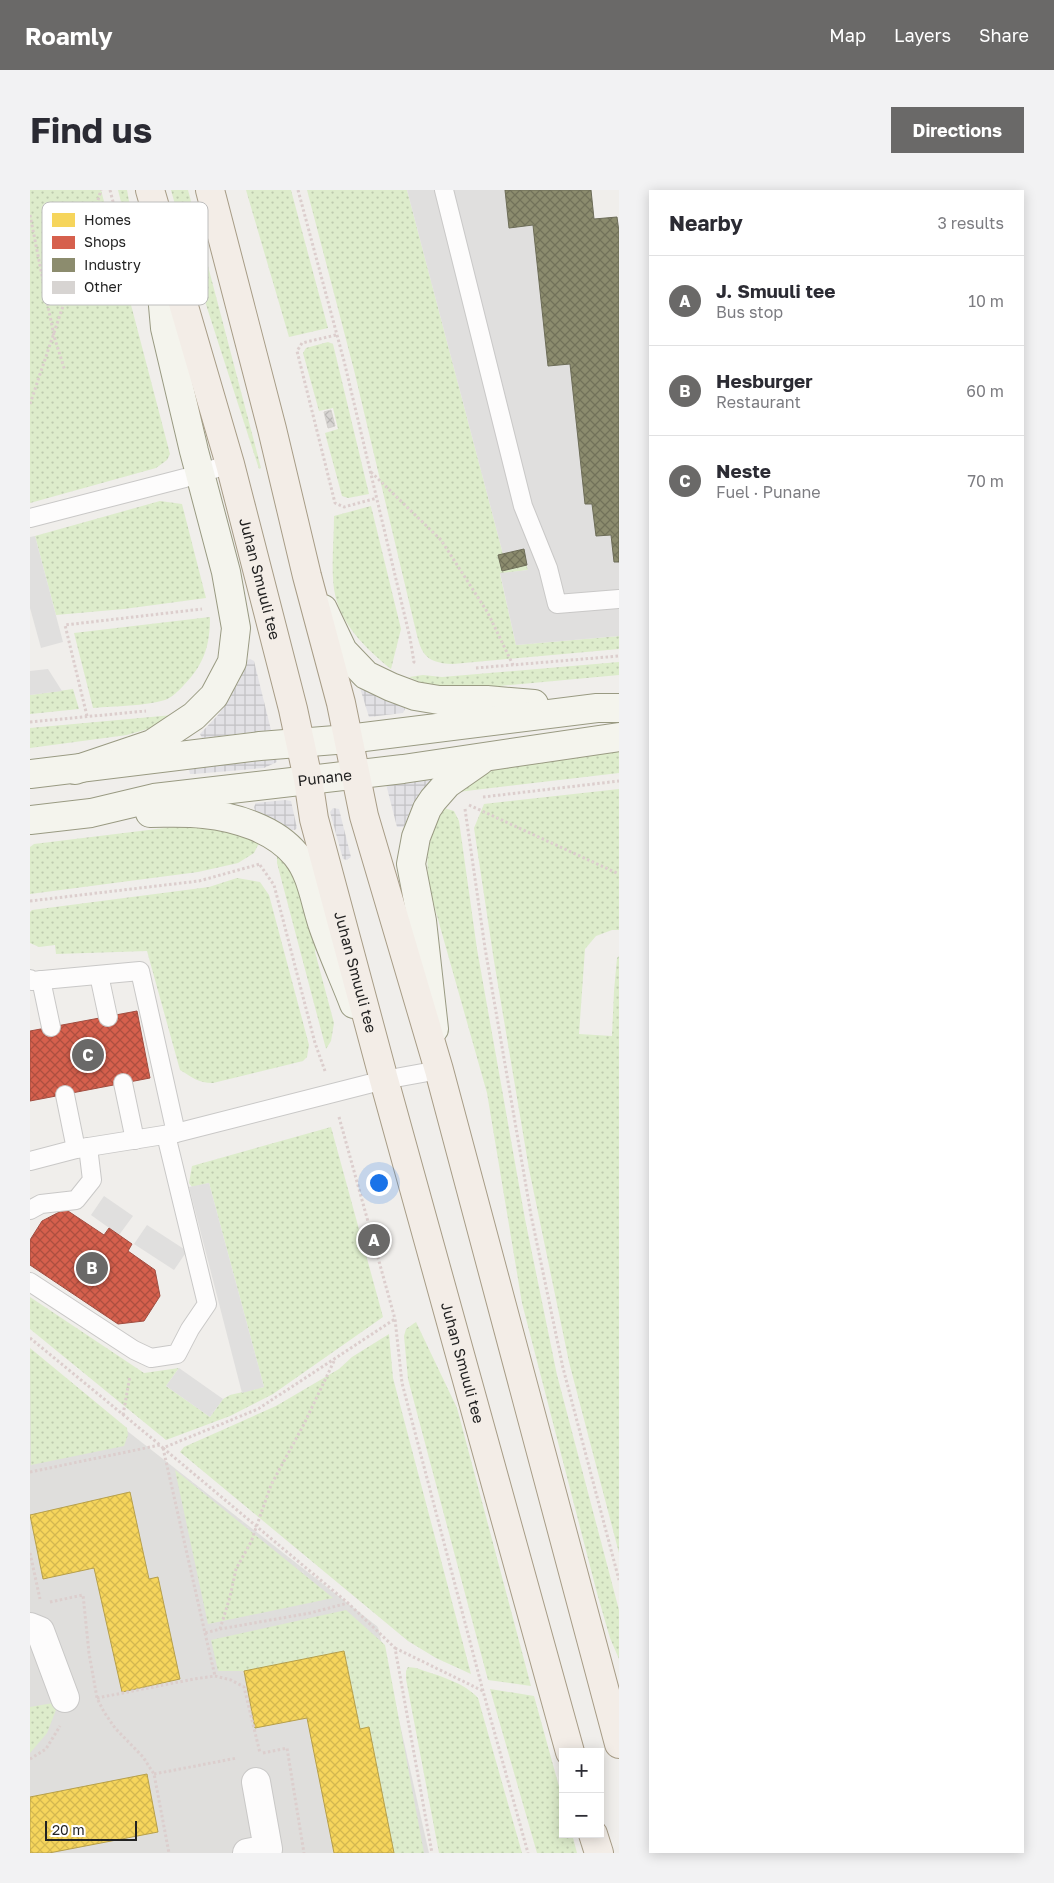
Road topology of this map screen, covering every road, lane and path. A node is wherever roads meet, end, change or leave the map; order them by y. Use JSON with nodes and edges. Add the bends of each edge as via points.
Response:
{"nodes":[{"id":1,"x":210,"y":190,"type":"edge"},
{"id":2,"x":298,"y":190,"type":"edge"},
{"id":3,"x":444,"y":190,"type":"edge"},
{"id":4,"x":30,"y":215,"type":"edge"},
{"id":5,"x":42,"y":276,"type":"edge"},
{"id":6,"x":48,"y":305,"type":"edge"},
{"id":7,"x":64,"y":305,"type":"edge"},
{"id":8,"x":163,"y":305,"type":"edge"},
{"id":9,"x":183,"y":305,"type":"edge"},
{"id":10,"x":336,"y":335,"type":"junction"},
{"id":11,"x":54,"y":336,"type":"junction"},
{"id":12,"x":65,"y":371,"type":"dead end"},
{"id":13,"x":30,"y":404,"type":"edge"},
{"id":14,"x":230,"y":464,"type":"junction"},
{"id":15,"x":370,"y":471,"type":"junction"},
{"id":16,"x":200,"y":473,"type":"junction"},
{"id":17,"x":377,"y":498,"type":"junction"},
{"id":18,"x":30,"y":518,"type":"edge"},
{"id":19,"x":307,"y":576,"type":"junction"},
{"id":20,"x":619,"y":599,"type":"edge"},
{"id":21,"x":206,"y":608,"type":"dead end"},
{"id":22,"x":619,"y":656,"type":"edge"},
{"id":23,"x":414,"y":662,"type":"junction"},
{"id":24,"x":421,"y":665,"type":"dead end"},
{"id":25,"x":513,"y":665,"type":"junction"},
{"id":26,"x":408,"y":667,"type":"dead end"},
{"id":27,"x":466,"y":669,"type":"dead end"},
{"id":28,"x":608,"y":708,"type":"edge"},
{"id":29,"x":150,"y":710,"type":"dead end"},
{"id":30,"x":87,"y":716,"type":"junction"},
{"id":31,"x":30,"y":722,"type":"edge"},
{"id":32,"x":619,"y":736,"type":"edge"},
{"id":33,"x":348,"y":739,"type":"junction"},
{"id":34,"x":301,"y":743,"type":"junction"},
{"id":35,"x":485,"y":757,"type":"junction"},
{"id":36,"x":75,"y":770,"type":"junction"},
{"id":37,"x":30,"y":774,"type":"edge"},
{"id":38,"x":354,"y":774,"type":"junction"},
{"id":39,"x":308,"y":779,"type":"junction"},
{"id":40,"x":619,"y":781,"type":"edge"},
{"id":41,"x":468,"y":804,"type":"junction"},
{"id":42,"x":91,"y":813,"type":"junction"},
{"id":43,"x":30,"y":820,"type":"edge"},
{"id":44,"x":619,"y":874,"type":"edge"},
{"id":45,"x":30,"y":901,"type":"edge"},
{"id":46,"x":99,"y":975,"type":"junction"},
{"id":47,"x":36,"y":979,"type":"edge"},
{"id":48,"x":108,"y":1017,"type":"dead end"},
{"id":49,"x":51,"y":1027,"type":"dead end"},
{"id":50,"x":439,"y":1070,"type":"junction"},
{"id":51,"x":384,"y":1080,"type":"junction"},
{"id":52,"x":123,"y":1083,"type":"dead end"},
{"id":53,"x":332,"y":1092,"type":"junction"},
{"id":54,"x":65,"y":1095,"type":"dead end"},
{"id":55,"x":171,"y":1134,"type":"junction"},
{"id":56,"x":135,"y":1140,"type":"junction"},
{"id":57,"x":82,"y":1148,"type":"junction"},
{"id":58,"x":30,"y":1161,"type":"edge"},
{"id":59,"x":30,"y":1210,"type":"edge"},
{"id":60,"x":30,"y":1282,"type":"edge"},
{"id":61,"x":395,"y":1319,"type":"junction"},
{"id":62,"x":30,"y":1338,"type":"edge"},
{"id":63,"x":134,"y":1350,"type":"junction"},
{"id":64,"x":335,"y":1359,"type":"junction"},
{"id":65,"x":123,"y":1415,"type":"junction"},
{"id":66,"x":162,"y":1446,"type":"junction"},
{"id":67,"x":30,"y":1472,"type":"edge"},
{"id":68,"x":257,"y":1526,"type":"junction"},
{"id":69,"x":30,"y":1553,"type":"edge"},
{"id":70,"x":619,"y":1580,"type":"edge"},
{"id":71,"x":348,"y":1603,"type":"junction"},
{"id":72,"x":35,"y":1611,"type":"edge"},
{"id":73,"x":220,"y":1629,"type":"junction"},
{"id":74,"x":205,"y":1633,"type":"junction"},
{"id":75,"x":394,"y":1648,"type":"junction"},
{"id":76,"x":216,"y":1676,"type":"junction"},
{"id":77,"x":483,"y":1690,"type":"junction"},
{"id":78,"x":65,"y":1698,"type":"joint"},
{"id":79,"x":97,"y":1698,"type":"junction"},
{"id":80,"x":619,"y":1744,"type":"edge"},
{"id":81,"x":569,"y":1748,"type":"edge"},
{"id":82,"x":30,"y":1759,"type":"edge"},
{"id":83,"x":256,"y":1782,"type":"joint"},
{"id":84,"x":594,"y":1838,"type":"edge"},
{"id":85,"x":262,"y":1852,"type":"edge"},
{"id":86,"x":170,"y":1853,"type":"edge"},
{"id":87,"x":432,"y":1853,"type":"edge"},
{"id":88,"x":528,"y":1853,"type":"edge"},
{"id":89,"x":598,"y":1853,"type":"edge"}],
"edges":[{"from":1,"to":19,"type":"main road"},
{"from":2,"to":10,"type":"path"},
{"from":3,"to":20,"type":"lane","via":[[523,506],[548,568],[557,604]]},
{"from":4,"to":5,"type":"path"},
{"from":6,"to":11,"type":"path"},
{"from":7,"to":11,"type":"path"},
{"from":8,"to":16,"type":"main road","via":[[165,328]]},
{"from":9,"to":14,"type":"main road","name":"Juhan Smuuli tee"},
{"from":10,"to":15,"type":"path"},
{"from":10,"to":17,"type":"path","via":[[302,343],[297,351],[335,503],[344,507]]},
{"from":11,"to":12,"type":"path"},
{"from":11,"to":13,"type":"path"},
{"from":14,"to":16,"type":"lane"},
{"from":14,"to":34,"type":"main road","name":"Juhan Smuuli tee"},
{"from":15,"to":17,"type":"path"},
{"from":15,"to":25,"type":"path","via":[[441,540],[488,613]]},
{"from":16,"to":18,"type":"lane"},
{"from":16,"to":36,"type":"main road","via":[[226,572],[236,628],[232,662],[214,696],[194,716],[152,744]]},
{"from":17,"to":23,"type":"path"},
{"from":19,"to":28,"type":"main road","via":[[343,651],[366,675],[391,688],[439,700]]},
{"from":19,"to":33,"type":"main road"},
{"from":21,"to":30,"type":"path","via":[[65,625]]},
{"from":22,"to":25,"type":"path"},
{"from":23,"to":24,"type":"path"},
{"from":23,"to":26,"type":"path"},
{"from":25,"to":27,"type":"path"},
{"from":28,"to":33,"type":"main road"},
{"from":29,"to":30,"type":"path"},
{"from":30,"to":31,"type":"path"},
{"from":32,"to":35,"type":"main road","name":"Punane"},
{"from":33,"to":34,"type":"main road"},
{"from":33,"to":38,"type":"main road"},
{"from":34,"to":36,"type":"main road"},
{"from":34,"to":39,"type":"main road","name":"Juhan Smuuli tee"},
{"from":35,"to":38,"type":"main road","name":"Punane"},
{"from":35,"to":50,"type":"main road","via":[[447,784],[433,800],[416,837],[411,864],[422,921]]},
{"from":36,"to":37,"type":"main road"},
{"from":38,"to":39,"type":"main road","name":"Punane"},
{"from":38,"to":50,"type":"main road"},
{"from":39,"to":42,"type":"main road","name":"Punane","via":[[154,798]]},
{"from":39,"to":51,"type":"main road","name":"Juhan Smuuli tee","via":[[314,819]]},
{"from":40,"to":41,"type":"path","via":[[483,797]]},
{"from":41,"to":44,"type":"path"},
{"from":41,"to":70,"type":"path","via":[[465,806],[466,820],[485,948],[531,1215],[563,1368]]},
{"from":42,"to":43,"type":"main road","name":"Punane"},
{"from":42,"to":51,"type":"main road","via":[[224,817],[274,836],[296,854],[306,870],[324,928]]},
{"from":45,"to":53,"type":"path","via":[[199,881],[260,865],[274,885],[315,1043]]},
{"from":46,"to":47,"type":"lane"},
{"from":46,"to":48,"type":"lane"},
{"from":46,"to":55,"type":"lane","via":[[140,971]]},
{"from":47,"to":49,"type":"lane"},
{"from":50,"to":51,"type":"lane"},
{"from":50,"to":80,"type":"main road"},
{"from":51,"to":53,"type":"lane"},
{"from":51,"to":81,"type":"main road","name":"Juhan Smuuli tee"},
{"from":52,"to":56,"type":"lane"},
{"from":53,"to":55,"type":"lane"},
{"from":53,"to":61,"type":"path"},
{"from":54,"to":57,"type":"lane"},
{"from":55,"to":56,"type":"lane"},
{"from":55,"to":63,"type":"lane","via":[[207,1304],[177,1354],[150,1358]]},
{"from":56,"to":57,"type":"lane"},
{"from":57,"to":58,"type":"lane"},
{"from":57,"to":59,"type":"lane","via":[[92,1180],[76,1200],[41,1204]]},
{"from":60,"to":63,"type":"lane"},
{"from":61,"to":64,"type":"path"},
{"from":61,"to":77,"type":"path","via":[[402,1383]]},
{"from":62,"to":65,"type":"path"},
{"from":63,"to":65,"type":"path"},
{"from":64,"to":66,"type":"path","via":[[258,1409]]},
{"from":64,"to":68,"type":"path","via":[[271,1485]]},
{"from":65,"to":66,"type":"path"},
{"from":66,"to":67,"type":"path"},
{"from":66,"to":68,"type":"path"},
{"from":66,"to":74,"type":"path"},
{"from":68,"to":71,"type":"path"},
{"from":68,"to":73,"type":"path","via":[[236,1569]]},
{"from":69,"to":72,"type":"path"},
{"from":71,"to":73,"type":"path"},
{"from":71,"to":75,"type":"path"},
{"from":72,"to":78,"type":"street"},
{"from":72,"to":79,"type":"path","via":[[82,1595]]},
{"from":73,"to":74,"type":"path"},
{"from":74,"to":76,"type":"path"},
{"from":75,"to":77,"type":"path"},
{"from":75,"to":87,"type":"path"},
{"from":76,"to":79,"type":"path"},
{"from":76,"to":83,"type":"path","via":[[244,1687],[260,1753]]},
{"from":77,"to":88,"type":"path"},
{"from":78,"to":82,"type":"path","via":[[62,1722],[54,1736],[46,1749]]},
{"from":79,"to":86,"type":"path","via":[[115,1728],[144,1757],[154,1774]]},
{"from":83,"to":85,"type":"street"},
{"from":84,"to":89,"type":"main road"}]}
